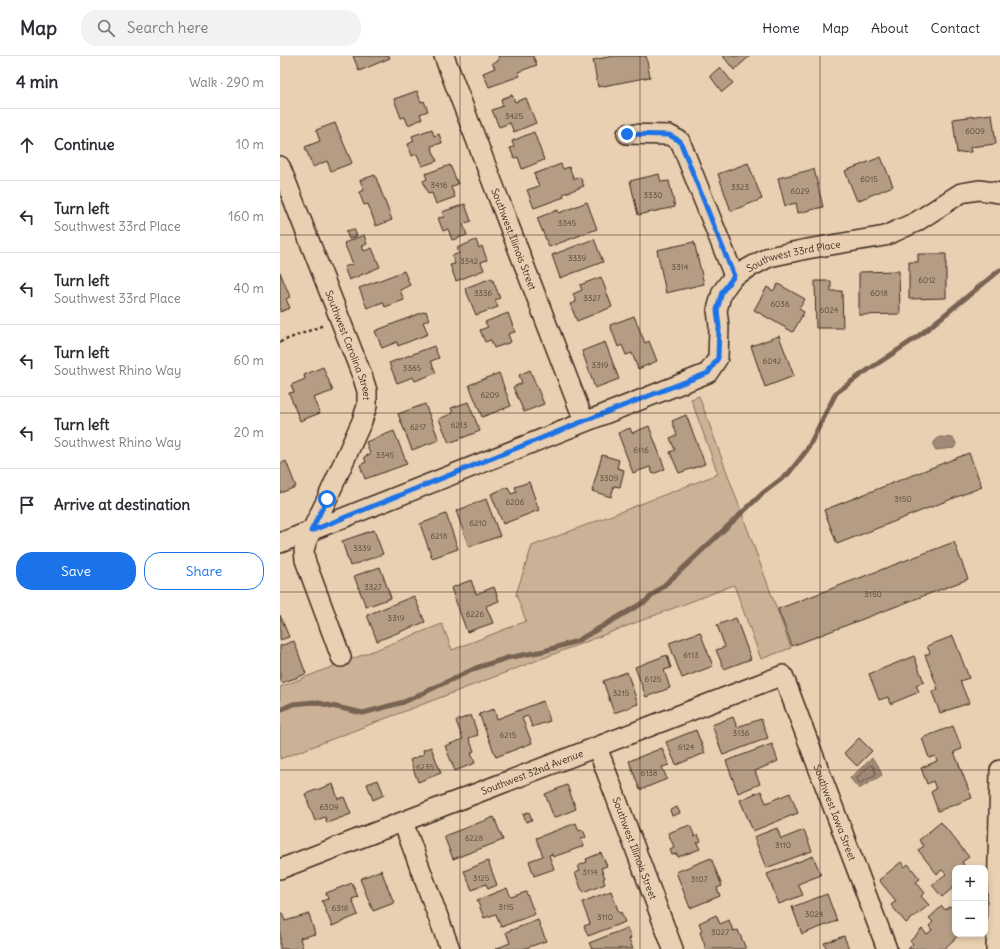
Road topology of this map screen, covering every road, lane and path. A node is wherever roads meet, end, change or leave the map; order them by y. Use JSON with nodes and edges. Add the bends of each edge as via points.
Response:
{"nodes":[{"id":1,"x":444,"y":56,"type":"edge"},
{"id":2,"x":627,"y":134,"type":"dead end"},
{"id":3,"x":280,"y":166,"type":"edge"},
{"id":4,"x":1000,"y":193,"type":"edge"},
{"id":5,"x":734,"y":276,"type":"junction"},
{"id":6,"x":339,"y":319,"type":"junction"},
{"id":7,"x":280,"y":342,"type":"edge"},
{"id":8,"x":584,"y":421,"type":"junction"},
{"id":9,"x":311,"y":531,"type":"junction"},
{"id":10,"x":280,"y":543,"type":"edge"},
{"id":11,"x":341,"y":657,"type":"dead end"},
{"id":12,"x":783,"y":675,"type":"joint"},
{"id":13,"x":597,"y":747,"type":"junction"},
{"id":14,"x":1000,"y":770,"type":"edge"},
{"id":15,"x":403,"y":822,"type":"junction"},
{"id":16,"x":280,"y":869,"type":"edge"},
{"id":17,"x":450,"y":949,"type":"edge"},
{"id":18,"x":673,"y":949,"type":"edge"},
{"id":19,"x":887,"y":949,"type":"edge"},
{"id":20,"x":996,"y":949,"type":"edge"}],
"edges":[{"from":1,"to":8,"type":"street","name":"Southwest Illinois Street"},
{"from":2,"to":5,"type":"street","via":[[669,135],[680,141]]},
{"from":3,"to":6,"type":"street","name":"Southwest Carolina Street"},
{"from":4,"to":5,"type":"street","name":"Southwest 33rd Place","via":[[979,190],[961,194],[916,222],[885,236],[769,257]]},
{"from":5,"to":8,"type":"street","name":"Southwest 33rd Place","via":[[722,292],[717,310],[718,358],[708,373]]},
{"from":6,"to":7,"type":"path"},
{"from":6,"to":9,"type":"street","name":"Southwest Carolina Street","via":[[363,378],[367,391],[367,406]]},
{"from":8,"to":9,"type":"street","name":"Southwest 33rd Place"},
{"from":9,"to":10,"type":"street","name":"Southwest 33rd Place"},
{"from":9,"to":11,"type":"street","name":"Southwest Carolina Street","via":[[304,550],[305,560]]},
{"from":12,"to":13,"type":"street","name":"Southwest 32nd Avenue"},
{"from":12,"to":19,"type":"street","name":"Southwest Iowa Street"},
{"from":13,"to":15,"type":"street","name":"Southwest 32nd Avenue"},
{"from":13,"to":18,"type":"street","name":"Southwest Illinois Street"},
{"from":14,"to":20,"type":"street"},
{"from":15,"to":16,"type":"street","name":"Southwest 32nd Avenue"},
{"from":15,"to":17,"type":"street"}]}
